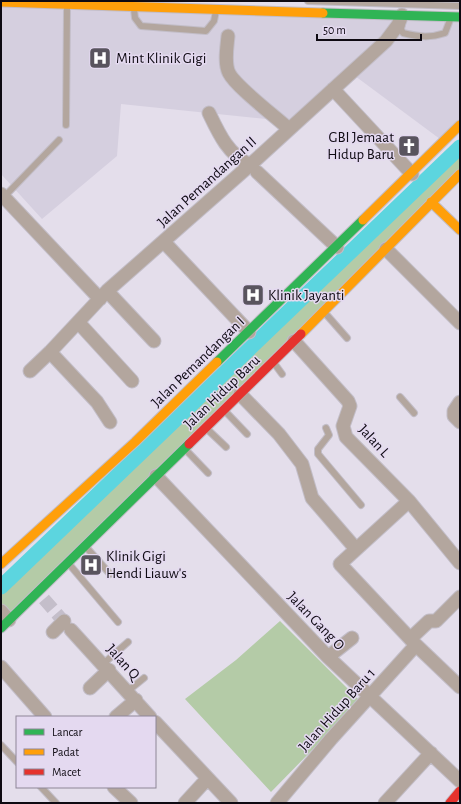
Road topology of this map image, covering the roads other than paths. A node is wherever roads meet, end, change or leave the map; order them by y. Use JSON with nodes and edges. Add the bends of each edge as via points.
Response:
{"nodes":[{"id":1,"x":263,"y":1,"type":"edge"},
{"id":2,"x":308,"y":1,"type":"edge"},
{"id":3,"x":1,"y":2,"type":"edge"},
{"id":4,"x":66,"y":5,"type":"junction"},
{"id":5,"x":460,"y":6,"type":"edge"},
{"id":6,"x":134,"y":7,"type":"junction"},
{"id":7,"x":216,"y":10,"type":"junction"},
{"id":8,"x":262,"y":12,"type":"junction"},
{"id":9,"x":404,"y":15,"type":"junction"},
{"id":10,"x":455,"y":17,"type":"edge"},
{"id":11,"x":228,"y":36,"type":"dead end"},
{"id":12,"x":334,"y":89,"type":"junction"},
{"id":13,"x":209,"y":113,"type":"dead end"},
{"id":14,"x":66,"y":125,"type":"dead end"},
{"id":15,"x":460,"y":125,"type":"edge"},
{"id":16,"x":289,"y":129,"type":"junction"},
{"id":17,"x":59,"y":140,"type":"dead end"},
{"id":18,"x":254,"y":168,"type":"junction"},
{"id":19,"x":412,"y":174,"type":"junction"},
{"id":20,"x":460,"y":174,"type":"edge"},
{"id":21,"x":4,"y":200,"type":"edge"},
{"id":22,"x":431,"y":202,"type":"junction"},
{"id":23,"x":460,"y":230,"type":"edge"},
{"id":24,"x":164,"y":242,"type":"junction"},
{"id":25,"x":337,"y":247,"type":"junction"},
{"id":26,"x":386,"y":249,"type":"junction"},
{"id":27,"x":103,"y":295,"type":"junction"},
{"id":28,"x":324,"y":312,"type":"junction"},
{"id":29,"x":78,"y":322,"type":"junction"},
{"id":30,"x":460,"y":323,"type":"edge"},
{"id":31,"x":249,"y":332,"type":"junction"},
{"id":32,"x":347,"y":338,"type":"dead end"},
{"id":33,"x":154,"y":341,"type":"dead end"},
{"id":34,"x":294,"y":341,"type":"junction"},
{"id":35,"x":50,"y":352,"type":"junction"},
{"id":36,"x":273,"y":362,"type":"junction"},
{"id":37,"x":30,"y":371,"type":"dead end"},
{"id":38,"x":282,"y":374,"type":"dead end"},
{"id":39,"x":132,"y":381,"type":"dead end"},
{"id":40,"x":240,"y":394,"type":"junction"},
{"id":41,"x":400,"y":397,"type":"dead end"},
{"id":42,"x":460,"y":402,"type":"edge"},
{"id":43,"x":224,"y":410,"type":"junction"},
{"id":44,"x":414,"y":413,"type":"dead end"},
{"id":45,"x":110,"y":422,"type":"dead end"},
{"id":46,"x":460,"y":422,"type":"edge"},
{"id":47,"x":206,"y":427,"type":"junction"},
{"id":48,"x":326,"y":428,"type":"dead end"},
{"id":49,"x":247,"y":434,"type":"dead end"},
{"id":50,"x":184,"y":448,"type":"junction"},
{"id":51,"x":226,"y":448,"type":"dead end"},
{"id":52,"x":208,"y":473,"type":"dead end"},
{"id":53,"x":156,"y":476,"type":"junction"},
{"id":54,"x":409,"y":500,"type":"junction"},
{"id":55,"x":361,"y":505,"type":"dead end"},
{"id":56,"x":85,"y":546,"type":"junction"},
{"id":57,"x":356,"y":549,"type":"junction"},
{"id":58,"x":460,"y":562,"type":"edge"},
{"id":59,"x":68,"y":563,"type":"junction"},
{"id":60,"x":1,"y":564,"type":"edge"},
{"id":61,"x":110,"y":574,"type":"dead end"},
{"id":62,"x":460,"y":597,"type":"edge"},
{"id":63,"x":5,"y":620,"type":"edge"},
{"id":64,"x":118,"y":622,"type":"dead end"},
{"id":65,"x":53,"y":632,"type":"dead end"},
{"id":66,"x":352,"y":638,"type":"dead end"},
{"id":67,"x":128,"y":642,"type":"dead end"},
{"id":68,"x":414,"y":642,"type":"junction"},
{"id":69,"x":328,"y":657,"type":"junction"},
{"id":70,"x":1,"y":667,"type":"edge"},
{"id":71,"x":106,"y":667,"type":"junction"},
{"id":72,"x":144,"y":678,"type":"dead end"},
{"id":73,"x":460,"y":687,"type":"edge"},
{"id":74,"x":90,"y":688,"type":"dead end"},
{"id":75,"x":132,"y":696,"type":"junction"},
{"id":76,"x":370,"y":698,"type":"junction"},
{"id":77,"x":44,"y":716,"type":"edge"},
{"id":78,"x":117,"y":716,"type":"edge"},
{"id":79,"x":149,"y":716,"type":"edge"},
{"id":80,"x":156,"y":723,"type":"edge"},
{"id":81,"x":1,"y":745,"type":"edge"},
{"id":82,"x":431,"y":753,"type":"junction"},
{"id":83,"x":16,"y":761,"type":"edge"},
{"id":84,"x":207,"y":779,"type":"junction"},
{"id":85,"x":460,"y":781,"type":"edge"},
{"id":86,"x":42,"y":788,"type":"edge"},
{"id":87,"x":115,"y":788,"type":"edge"},
{"id":88,"x":460,"y":791,"type":"edge"},
{"id":89,"x":56,"y":803,"type":"edge"},
{"id":90,"x":132,"y":803,"type":"edge"},
{"id":91,"x":185,"y":803,"type":"edge"},
{"id":92,"x":231,"y":803,"type":"edge"},
{"id":93,"x":277,"y":803,"type":"edge"},
{"id":94,"x":385,"y":803,"type":"edge"},
{"id":95,"x":450,"y":803,"type":"edge"}],
"edges":[{"from":1,"to":8,"type":"street"},
{"from":2,"to":5,"type":"lane"},
{"from":3,"to":4,"type":"street"},
{"from":4,"to":6,"type":"street"},
{"from":4,"to":14,"type":"lane"},
{"from":6,"to":7,"type":"street"},
{"from":6,"to":7,"type":"lane","via":[[135,18],[141,26],[206,31],[214,21]]},
{"from":7,"to":8,"type":"street"},
{"from":8,"to":9,"type":"street"},
{"from":9,"to":10,"type":"street"},
{"from":9,"to":10,"type":"lane","via":[[401,29],[403,33],[420,38],[445,33]]},
{"from":9,"to":12,"type":"street","name":"Jalan Pemandangan II","via":[[386,41]]},
{"from":11,"to":16,"type":"street","via":[[226,56],[229,73],[244,90]]},
{"from":12,"to":16,"type":"street","name":"Jalan Pemandangan II"},
{"from":12,"to":19,"type":"street"},
{"from":13,"to":18,"type":"street","via":[[221,140],[242,161]]},
{"from":15,"to":19,"type":"street","name":"Jalan Pemandangan I"},
{"from":16,"to":18,"type":"street","name":"Jalan Pemandangan II"},
{"from":17,"to":21,"type":"lane"},
{"from":18,"to":24,"type":"street","name":"Jalan Pemandangan II"},
{"from":18,"to":25,"type":"street"},
{"from":19,"to":25,"type":"street","name":"Jalan Pemandangan I"},
{"from":20,"to":22,"type":"street","name":"Jalan Hidup Baru"},
{"from":21,"to":27,"type":"street"},
{"from":22,"to":23,"type":"street"},
{"from":22,"to":26,"type":"street","name":"Jalan Hidup Baru"},
{"from":24,"to":27,"type":"street","name":"Jalan Pemandangan II"},
{"from":24,"to":31,"type":"street"},
{"from":25,"to":31,"type":"street","name":"Jalan Pemandangan I"},
{"from":26,"to":28,"type":"street","name":"Jalan Hidup Baru"},
{"from":26,"to":30,"type":"street"},
{"from":27,"to":29,"type":"street","name":"Jalan Pemandangan II"},
{"from":27,"to":33,"type":"street"},
{"from":28,"to":32,"type":"lane"},
{"from":28,"to":34,"type":"street","name":"Jalan Hidup Baru"},
{"from":29,"to":35,"type":"street","name":"Jalan Pemandangan II"},
{"from":29,"to":39,"type":"street"},
{"from":31,"to":60,"type":"street","name":"Jalan Pemandangan I","via":[[135,442]]},
{"from":34,"to":36,"type":"street","name":"Jalan Hidup Baru"},
{"from":34,"to":54,"type":"street","name":"Jalan L","via":[[348,401],[350,406],[343,426],[346,437]]},
{"from":35,"to":37,"type":"street","name":"Jalan Pemandangan II"},
{"from":35,"to":45,"type":"street","via":[[97,402]]},
{"from":36,"to":38,"type":"lane"},
{"from":36,"to":40,"type":"street","name":"Jalan Hidup Baru"},
{"from":40,"to":43,"type":"street","name":"Jalan Hidup Baru"},
{"from":40,"to":57,"type":"street","via":[[280,434],[302,464],[312,498]]},
{"from":41,"to":44,"type":"lane"},
{"from":42,"to":46,"type":"street","via":[[454,416]]},
{"from":43,"to":47,"type":"street","name":"Jalan Hidup Baru"},
{"from":43,"to":49,"type":"lane"},
{"from":47,"to":50,"type":"street","name":"Jalan Hidup Baru"},
{"from":47,"to":51,"type":"lane"},
{"from":48,"to":55,"type":"lane","via":[[329,435],[318,449],[318,454]]},
{"from":50,"to":52,"type":"lane"},
{"from":50,"to":53,"type":"street","name":"Jalan Hidup Baru"},
{"from":53,"to":56,"type":"street","name":"Jalan Hidup Baru"},
{"from":53,"to":69,"type":"street","name":"Jalan Gang O"},
{"from":54,"to":57,"type":"street"},
{"from":54,"to":58,"type":"street"},
{"from":56,"to":59,"type":"street","name":"Jalan Hidup Baru"},
{"from":56,"to":61,"type":"lane"},
{"from":57,"to":68,"type":"street","via":[[340,564]]},
{"from":59,"to":63,"type":"street","name":"Jalan Hidup Baru","via":[[41,596]]},
{"from":59,"to":64,"type":"lane"},
{"from":62,"to":68,"type":"street","name":"Jalan Hidup Baru 1","via":[[436,621],[429,621]]},
{"from":65,"to":71,"type":"street","name":"Jalan Q","via":[[67,625]]},
{"from":66,"to":69,"type":"street"},
{"from":67,"to":71,"type":"lane"},
{"from":68,"to":73,"type":"street"},
{"from":68,"to":76,"type":"street","name":"Jalan Hidup Baru 1"},
{"from":69,"to":76,"type":"street","name":"Jalan Gang O"},
{"from":70,"to":77,"type":"street"},
{"from":71,"to":74,"type":"street"},
{"from":71,"to":75,"type":"street","name":"Jalan Q"},
{"from":72,"to":75,"type":"lane"},
{"from":75,"to":78,"type":"street"},
{"from":75,"to":79,"type":"street","name":"Jalan Q"},
{"from":76,"to":82,"type":"street","name":"Jalan Gang O"},
{"from":76,"to":93,"type":"street","name":"Jalan Hidup Baru 1","via":[[331,738]]},
{"from":80,"to":84,"type":"street"},
{"from":81,"to":83,"type":"lane"},
{"from":82,"to":85,"type":"street","name":"Jalan Gang O"},
{"from":82,"to":94,"type":"street"},
{"from":84,"to":91,"type":"street"},
{"from":84,"to":92,"type":"street"},
{"from":86,"to":89,"type":"lane"},
{"from":87,"to":90,"type":"street"},
{"from":88,"to":95,"type":"street"}]}
